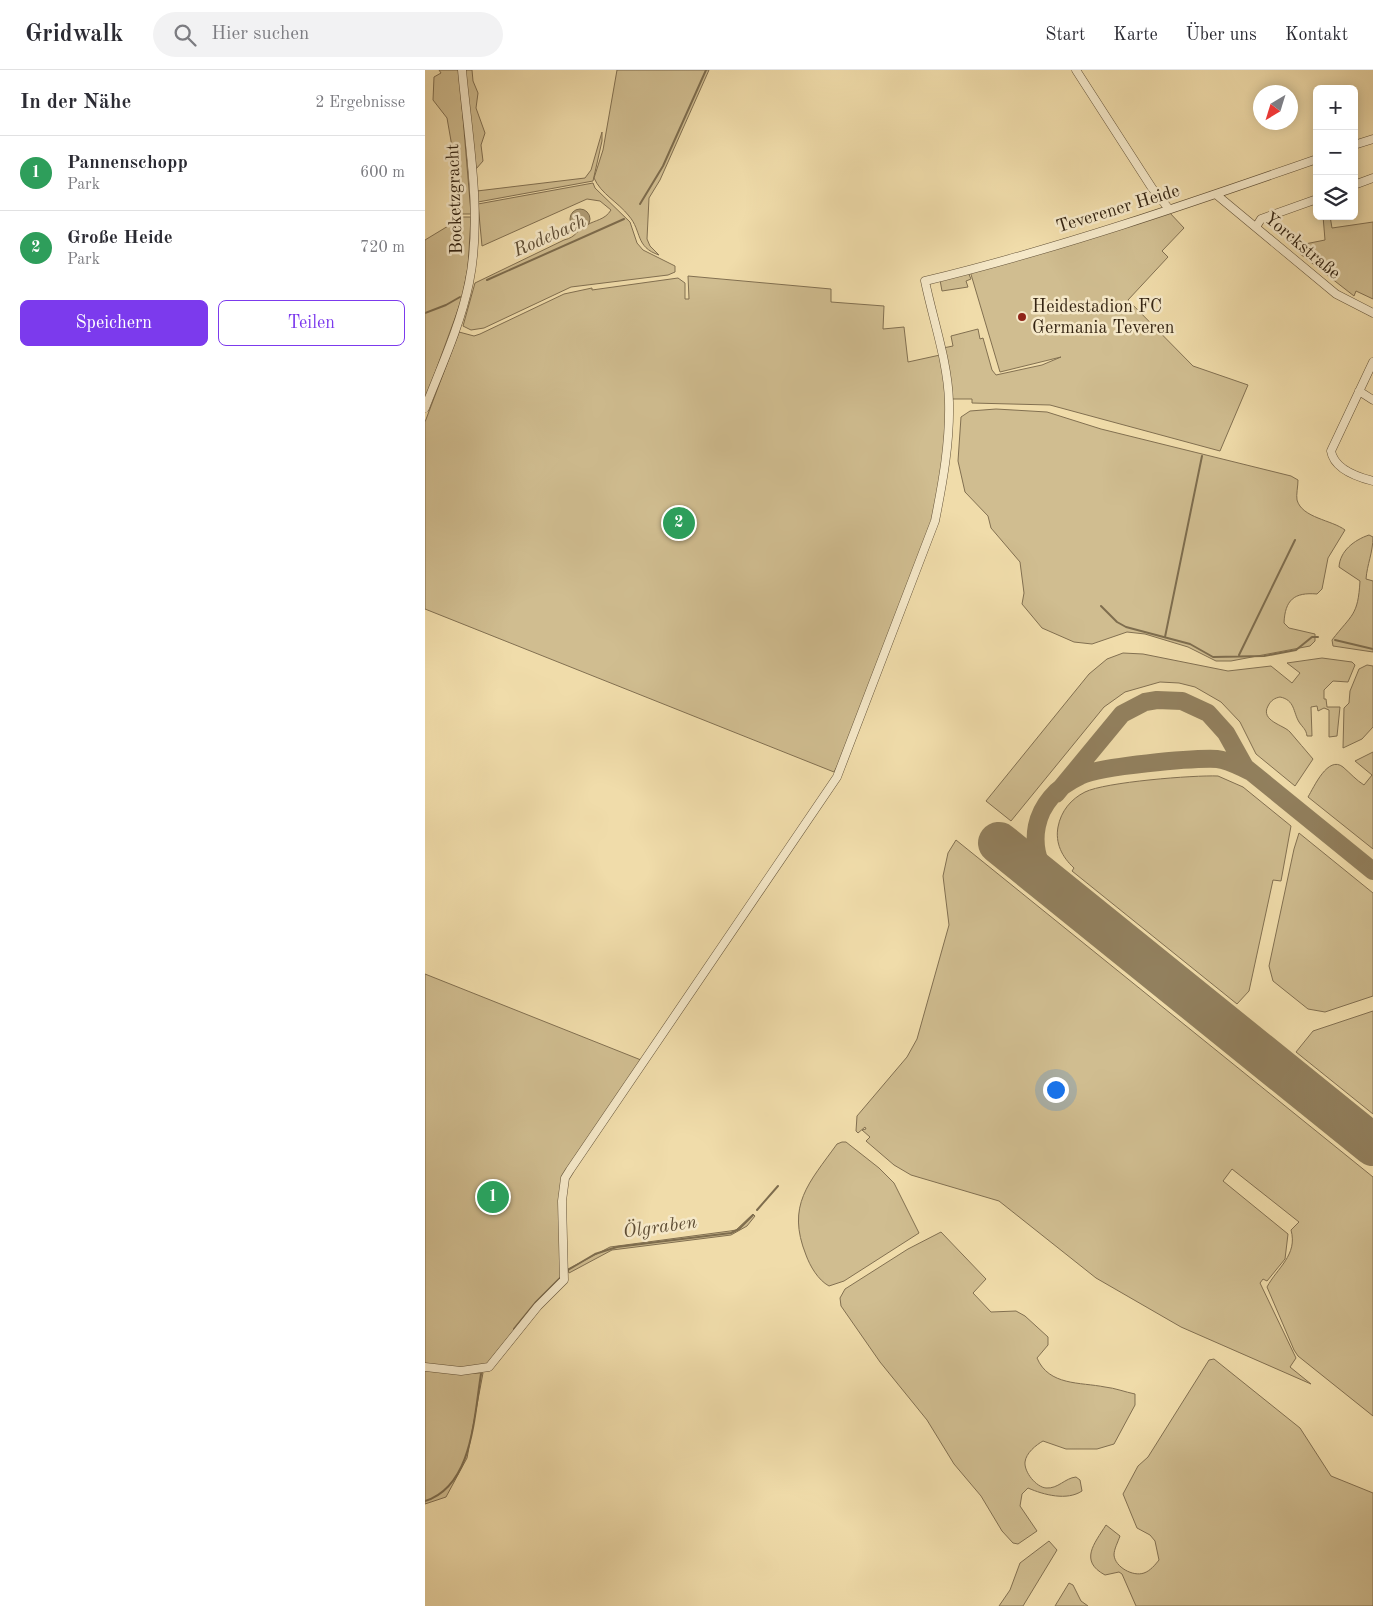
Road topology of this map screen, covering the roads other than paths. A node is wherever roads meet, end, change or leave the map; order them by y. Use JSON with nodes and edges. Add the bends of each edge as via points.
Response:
{"nodes":[{"id":1,"x":462,"y":70,"type":"edge"},
{"id":2,"x":1076,"y":70,"type":"edge"},
{"id":3,"x":1373,"y":139,"type":"edge"},
{"id":4,"x":1358,"y":144,"type":"edge"},
{"id":5,"x":1313,"y":160,"type":"edge"},
{"id":6,"x":1373,"y":178,"type":"edge"},
{"id":7,"x":1358,"y":184,"type":"edge"},
{"id":8,"x":1217,"y":196,"type":"dead end"},
{"id":9,"x":1313,"y":200,"type":"edge"},
{"id":10,"x":1169,"y":209,"type":"junction"},
{"id":11,"x":1256,"y":227,"type":"junction"},
{"id":12,"x":1373,"y":313,"type":"edge"},
{"id":13,"x":1373,"y":362,"type":"edge"},
{"id":14,"x":1359,"y":391,"type":"junction"},
{"id":15,"x":1373,"y":400,"type":"edge"},
{"id":16,"x":425,"y":408,"type":"edge"},
{"id":17,"x":1373,"y":481,"type":"edge"},
{"id":18,"x":425,"y":1366,"type":"edge"}],
"edges":[{"from":1,"to":16,"type":"street","name":"Bocketzgracht","via":[[474,215],[471,264],[460,318]]},
{"from":2,"to":10,"type":"street","via":[[1151,188]]},
{"from":3,"to":4,"type":"street"},
{"from":5,"to":10,"type":"street","name":"Teverener Heide"},
{"from":6,"to":7,"type":"street"},
{"from":8,"to":11,"type":"street","name":"Yorckstraße"},
{"from":9,"to":11,"type":"street","via":[[1261,219]]},
{"from":10,"to":18,"type":"street","name":"Teverener Heide","via":[[925,280],[949,400],[948,450],[935,520],[837,777],[565,1178],[562,1202],[565,1278],[487,1369]]},
{"from":11,"to":12,"type":"street","name":"Yorckstraße","via":[[1336,294]]},
{"from":13,"to":14,"type":"street"},
{"from":14,"to":15,"type":"street"},
{"from":14,"to":17,"type":"street","via":[[1331,451],[1339,466]]}]}
